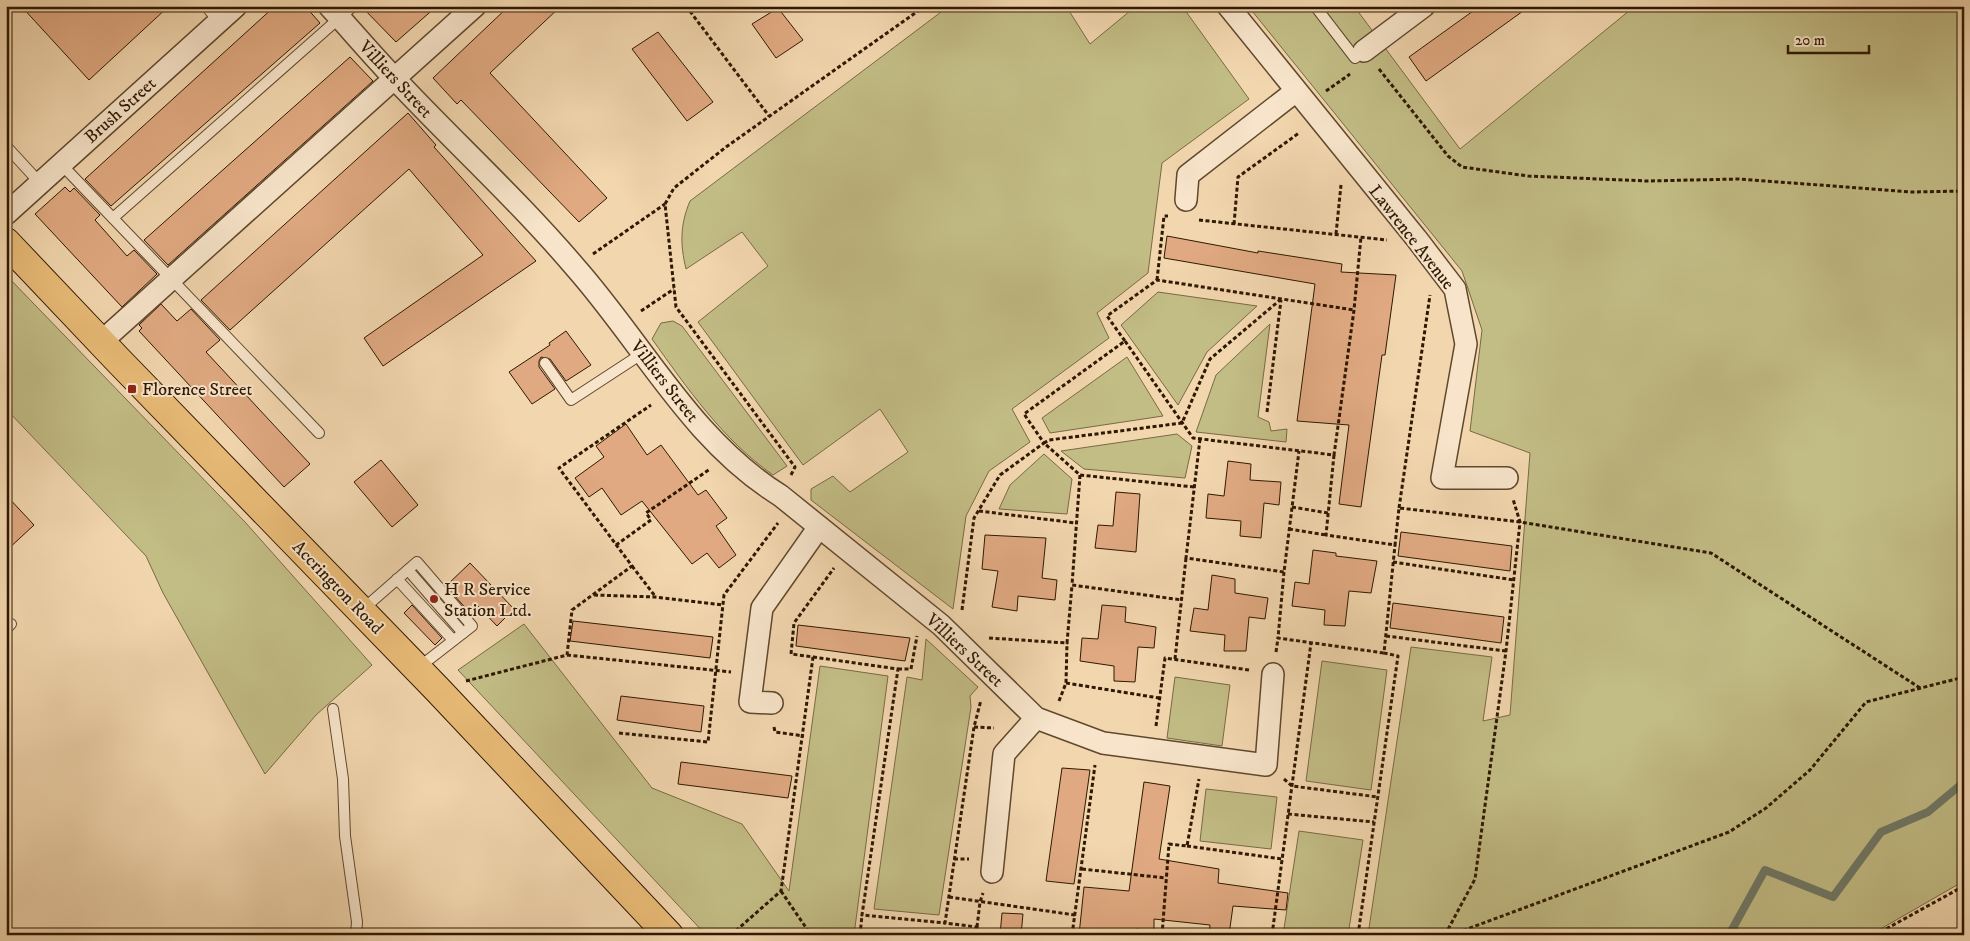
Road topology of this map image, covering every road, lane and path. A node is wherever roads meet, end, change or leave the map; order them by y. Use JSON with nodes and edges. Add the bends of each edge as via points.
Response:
{"nodes":[{"id":1,"x":236,"y":6,"type":"edge"},
{"id":2,"x":474,"y":6,"type":"edge"},
{"id":3,"x":686,"y":6,"type":"edge"},
{"id":4,"x":925,"y":6,"type":"edge"},
{"id":5,"x":1228,"y":6,"type":"edge"},
{"id":6,"x":1315,"y":6,"type":"edge"},
{"id":7,"x":1424,"y":6,"type":"edge"},
{"id":8,"x":341,"y":10,"type":"edge"},
{"id":9,"x":212,"y":14,"type":"edge"},
{"id":10,"x":1367,"y":55,"type":"junction"},
{"id":11,"x":394,"y":79,"type":"junction"},
{"id":12,"x":1307,"y":105,"type":"junction"},
{"id":13,"x":769,"y":116,"type":"junction"},
{"id":14,"x":6,"y":146,"type":"edge"},
{"id":15,"x":60,"y":164,"type":"junction"},
{"id":16,"x":1358,"y":168,"type":"junction"},
{"id":17,"x":40,"y":183,"type":"junction"},
{"id":18,"x":1964,"y":191,"type":"edge"},
{"id":19,"x":1186,"y":200,"type":"dead end"},
{"id":20,"x":665,"y":204,"type":"junction"},
{"id":21,"x":6,"y":214,"type":"edge"},
{"id":22,"x":1171,"y":217,"type":"dead end"},
{"id":23,"x":113,"y":218,"type":"junction"},
{"id":24,"x":1196,"y":219,"type":"dead end"},
{"id":25,"x":1234,"y":224,"type":"junction"},
{"id":26,"x":1409,"y":230,"type":"junction"},
{"id":27,"x":1336,"y":234,"type":"junction"},
{"id":28,"x":1361,"y":237,"type":"junction"},
{"id":29,"x":6,"y":242,"type":"edge"},
{"id":30,"x":1435,"y":263,"type":"junction"},
{"id":31,"x":575,"y":266,"type":"junction"},
{"id":32,"x":170,"y":280,"type":"junction"},
{"id":33,"x":1157,"y":280,"type":"junction"},
{"id":34,"x":674,"y":288,"type":"junction"},
{"id":35,"x":1281,"y":299,"type":"junction"},
{"id":36,"x":1354,"y":310,"type":"junction"},
{"id":37,"x":621,"y":324,"type":"junction"},
{"id":38,"x":1125,"y":341,"type":"junction"},
{"id":39,"x":101,"y":342,"type":"junction"},
{"id":40,"x":643,"y":353,"type":"junction"},
{"id":41,"x":544,"y":363,"type":"dead end"},
{"id":42,"x":670,"y":392,"type":"junction"},
{"id":43,"x":1267,"y":412,"type":"dead end"},
{"id":44,"x":1182,"y":423,"type":"junction"},
{"id":45,"x":319,"y":433,"type":"dead end"},
{"id":46,"x":1200,"y":439,"type":"junction"},
{"id":47,"x":1044,"y":443,"type":"junction"},
{"id":48,"x":1299,"y":451,"type":"junction"},
{"id":49,"x":1334,"y":455,"type":"junction"},
{"id":50,"x":728,"y":457,"type":"junction"},
{"id":51,"x":1080,"y":475,"type":"junction"},
{"id":52,"x":1507,"y":478,"type":"joint"},
{"id":53,"x":1194,"y":487,"type":"junction"},
{"id":54,"x":787,"y":500,"type":"junction"},
{"id":55,"x":1292,"y":507,"type":"junction"},
{"id":56,"x":1400,"y":508,"type":"junction"},
{"id":57,"x":979,"y":511,"type":"junction"},
{"id":58,"x":1328,"y":513,"type":"junction"},
{"id":59,"x":1520,"y":522,"type":"junction"},
{"id":60,"x":1076,"y":523,"type":"junction"},
{"id":61,"x":819,"y":527,"type":"junction"},
{"id":62,"x":1289,"y":529,"type":"junction"},
{"id":63,"x":1326,"y":536,"type":"junction"},
{"id":64,"x":616,"y":545,"type":"junction"},
{"id":65,"x":1395,"y":545,"type":"junction"},
{"id":66,"x":848,"y":550,"type":"junction"},
{"id":67,"x":1186,"y":558,"type":"junction"},
{"id":68,"x":1393,"y":562,"type":"junction"},
{"id":69,"x":632,"y":566,"type":"junction"},
{"id":70,"x":1284,"y":572,"type":"junction"},
{"id":71,"x":397,"y":579,"type":"junction"},
{"id":72,"x":1514,"y":580,"type":"junction"},
{"id":73,"x":1072,"y":585,"type":"junction"},
{"id":74,"x":593,"y":595,"type":"junction"},
{"id":75,"x":655,"y":597,"type":"junction"},
{"id":76,"x":1182,"y":600,"type":"junction"},
{"id":77,"x":723,"y":605,"type":"junction"},
{"id":78,"x":361,"y":610,"type":"junction"},
{"id":79,"x":921,"y":610,"type":"junction"},
{"id":80,"x":1386,"y":636,"type":"junction"},
{"id":81,"x":980,"y":637,"type":"dead end"},
{"id":82,"x":453,"y":640,"type":"junction"},
{"id":83,"x":958,"y":641,"type":"junction"},
{"id":84,"x":1067,"y":643,"type":"junction"},
{"id":85,"x":1311,"y":643,"type":"junction"},
{"id":86,"x":1506,"y":651,"type":"junction"},
{"id":87,"x":1384,"y":653,"type":"junction"},
{"id":88,"x":567,"y":655,"type":"junction"},
{"id":89,"x":813,"y":657,"type":"junction"},
{"id":90,"x":1175,"y":659,"type":"junction"},
{"id":91,"x":898,"y":668,"type":"junction"},
{"id":92,"x":417,"y":669,"type":"junction"},
{"id":93,"x":717,"y":670,"type":"junction"},
{"id":94,"x":754,"y":674,"type":"junction"},
{"id":95,"x":1273,"y":674,"type":"junction"},
{"id":96,"x":1964,"y":677,"type":"edge"},
{"id":97,"x":1306,"y":678,"type":"junction"},
{"id":98,"x":471,"y":680,"type":"dead end"},
{"id":99,"x":1066,"y":683,"type":"junction"},
{"id":100,"x":1920,"y":688,"type":"junction"},
{"id":101,"x":1159,"y":698,"type":"junction"},
{"id":102,"x":980,"y":700,"type":"dead end"},
{"id":103,"x":772,"y":703,"type":"dead end"},
{"id":104,"x":334,"y":709,"type":"dead end"},
{"id":105,"x":1044,"y":721,"type":"junction"},
{"id":106,"x":619,"y":733,"type":"dead end"},
{"id":107,"x":1098,"y":742,"type":"junction"},
{"id":108,"x":1152,"y":750,"type":"junction"},
{"id":109,"x":1203,"y":756,"type":"junction"},
{"id":110,"x":1266,"y":765,"type":"junction"},
{"id":111,"x":1292,"y":786,"type":"junction"},
{"id":112,"x":1378,"y":797,"type":"junction"},
{"id":113,"x":1288,"y":814,"type":"junction"},
{"id":114,"x":1374,"y":822,"type":"junction"},
{"id":115,"x":1187,"y":846,"type":"junction"},
{"id":116,"x":1282,"y":859,"type":"junction"},
{"id":117,"x":1082,"y":869,"type":"junction"},
{"id":118,"x":992,"y":872,"type":"joint"},
{"id":119,"x":1166,"y":878,"type":"junction"},
{"id":120,"x":1964,"y":886,"type":"edge"},
{"id":121,"x":781,"y":892,"type":"junction"},
{"id":122,"x":949,"y":897,"type":"junction"},
{"id":123,"x":980,"y":902,"type":"junction"},
{"id":124,"x":862,"y":915,"type":"junction"},
{"id":125,"x":1075,"y":915,"type":"junction"},
{"id":126,"x":945,"y":923,"type":"junction"},
{"id":127,"x":978,"y":927,"type":"junction"},
{"id":128,"x":356,"y":935,"type":"edge"},
{"id":129,"x":669,"y":935,"type":"edge"},
{"id":130,"x":731,"y":935,"type":"edge"},
{"id":131,"x":811,"y":935,"type":"edge"},
{"id":132,"x":860,"y":935,"type":"edge"},
{"id":133,"x":977,"y":935,"type":"edge"},
{"id":134,"x":1072,"y":935,"type":"edge"},
{"id":135,"x":1162,"y":935,"type":"edge"},
{"id":136,"x":1272,"y":935,"type":"edge"},
{"id":137,"x":1358,"y":935,"type":"edge"},
{"id":138,"x":1445,"y":935,"type":"edge"},
{"id":139,"x":1451,"y":935,"type":"edge"},
{"id":140,"x":1875,"y":935,"type":"edge"}],
"edges":[{"from":1,"to":9,"type":"street","name":"Brush Street"},
{"from":2,"to":11,"type":"street"},
{"from":3,"to":13,"type":"path"},
{"from":4,"to":13,"type":"path"},
{"from":5,"to":12,"type":"street","name":"Lawrence Avenue"},
{"from":6,"to":10,"type":"lane","via":[[1355,58]]},
{"from":7,"to":10,"type":"street"},
{"from":8,"to":11,"type":"street","name":"Villiers Street"},
{"from":8,"to":23,"type":"lane"},
{"from":9,"to":15,"type":"street","name":"Brush Street"},
{"from":10,"to":12,"type":"path"},
{"from":10,"to":18,"type":"path","via":[[1448,156],[1462,167],[1528,176],[1647,181],[1739,179],[1912,192]]},
{"from":11,"to":31,"type":"street","name":"Villiers Street"},
{"from":11,"to":32,"type":"street"},
{"from":12,"to":16,"type":"street","name":"Lawrence Avenue"},
{"from":12,"to":19,"type":"street","via":[[1188,175]]},
{"from":12,"to":25,"type":"path","via":[[1238,178]]},
{"from":13,"to":20,"type":"path","via":[[674,188]]},
{"from":14,"to":17,"type":"lane"},
{"from":15,"to":17,"type":"street","name":"Brush Street"},
{"from":15,"to":23,"type":"lane"},
{"from":16,"to":26,"type":"street","name":"Lawrence Avenue"},
{"from":16,"to":27,"type":"path","via":[[1342,179]]},
{"from":17,"to":21,"type":"street","name":"Brush Street"},
{"from":20,"to":31,"type":"path"},
{"from":20,"to":34,"type":"path"},
{"from":22,"to":33,"type":"path","via":[[1164,216]]},
{"from":23,"to":32,"type":"lane"},
{"from":24,"to":25,"type":"path"},
{"from":25,"to":27,"type":"path"},
{"from":26,"to":28,"type":"path","via":[[1394,241]]},
{"from":26,"to":30,"type":"street","name":"Lawrence Avenue"},
{"from":27,"to":28,"type":"path"},
{"from":28,"to":36,"type":"path"},
{"from":29,"to":39,"type":"main road","name":"Accrington Road"},
{"from":30,"to":52,"type":"street","name":"Lawrence Avenue","via":[[1455,289],[1466,344],[1442,478]]},
{"from":30,"to":56,"type":"path"},
{"from":31,"to":37,"type":"street","name":"Villiers Street"},
{"from":32,"to":39,"type":"street"},
{"from":32,"to":45,"type":"lane"},
{"from":33,"to":35,"type":"path"},
{"from":33,"to":38,"type":"path","via":[[1107,316]]},
{"from":34,"to":37,"type":"path"},
{"from":34,"to":54,"type":"path","via":[[676,307],[795,467]]},
{"from":35,"to":36,"type":"path"},
{"from":35,"to":43,"type":"path"},
{"from":35,"to":44,"type":"path","via":[[1210,358]]},
{"from":36,"to":49,"type":"path"},
{"from":37,"to":40,"type":"street","name":"Villiers Street"},
{"from":38,"to":44,"type":"path"},
{"from":38,"to":47,"type":"path","via":[[1024,414]]},
{"from":39,"to":78,"type":"main road","name":"Accrington Road"},
{"from":40,"to":41,"type":"lane","via":[[571,400]]},
{"from":40,"to":42,"type":"street","name":"Villiers Street"},
{"from":42,"to":50,"type":"street","name":"Villiers Street"},
{"from":42,"to":64,"type":"path","via":[[559,468]]},
{"from":44,"to":46,"type":"path","via":[[1193,438]]},
{"from":44,"to":47,"type":"path"},
{"from":46,"to":48,"type":"path"},
{"from":46,"to":53,"type":"path"},
{"from":47,"to":51,"type":"path"},
{"from":47,"to":57,"type":"path","via":[[1000,475]]},
{"from":48,"to":49,"type":"path"},
{"from":48,"to":55,"type":"path"},
{"from":49,"to":58,"type":"path"},
{"from":50,"to":54,"type":"street","name":"Villiers Street"},
{"from":50,"to":64,"type":"path","via":[[646,513],[651,520]]},
{"from":51,"to":53,"type":"path"},
{"from":51,"to":60,"type":"path"},
{"from":52,"to":59,"type":"path"},
{"from":53,"to":67,"type":"path"},
{"from":54,"to":61,"type":"street","name":"Villiers Street"},
{"from":54,"to":77,"type":"path","via":[[724,595]]},
{"from":55,"to":58,"type":"path"},
{"from":55,"to":62,"type":"path"},
{"from":56,"to":59,"type":"path"},
{"from":56,"to":65,"type":"path"},
{"from":57,"to":60,"type":"path"},
{"from":57,"to":83,"type":"path","via":[[974,518]]},
{"from":58,"to":63,"type":"path"},
{"from":59,"to":72,"type":"path"},
{"from":59,"to":100,"type":"path","via":[[1711,553]]},
{"from":60,"to":73,"type":"path"},
{"from":61,"to":66,"type":"street","name":"Villiers Street"},
{"from":61,"to":94,"type":"street","via":[[762,608]]},
{"from":62,"to":63,"type":"path"},
{"from":62,"to":70,"type":"path"},
{"from":63,"to":65,"type":"path"},
{"from":64,"to":69,"type":"path"},
{"from":65,"to":68,"type":"path"},
{"from":66,"to":79,"type":"street","name":"Villiers Street"},
{"from":66,"to":89,"type":"path","via":[[794,623],[791,654]]},
{"from":67,"to":70,"type":"path"},
{"from":67,"to":76,"type":"path"},
{"from":68,"to":72,"type":"path"},
{"from":68,"to":80,"type":"path"},
{"from":69,"to":74,"type":"path"},
{"from":69,"to":75,"type":"path"},
{"from":70,"to":85,"type":"path","via":[[1278,638]]},
{"from":71,"to":78,"type":"lane"},
{"from":71,"to":82,"type":"lane"},
{"from":71,"to":82,"type":"lane","via":[[417,562],[472,626]]},
{"from":72,"to":86,"type":"path"},
{"from":73,"to":76,"type":"path"},
{"from":73,"to":84,"type":"path"},
{"from":74,"to":75,"type":"path"},
{"from":74,"to":88,"type":"path","via":[[572,610]]},
{"from":75,"to":77,"type":"path"},
{"from":76,"to":90,"type":"path"},
{"from":77,"to":93,"type":"path"},
{"from":78,"to":92,"type":"main road","name":"Accrington Road"},
{"from":79,"to":83,"type":"street","name":"Villiers Street"},
{"from":79,"to":91,"type":"path","via":[[911,669]]},
{"from":80,"to":86,"type":"path"},
{"from":80,"to":87,"type":"path"},
{"from":81,"to":84,"type":"path"},
{"from":82,"to":92,"type":"lane"},
{"from":83,"to":105,"type":"street","name":"Villiers Street"},
{"from":84,"to":99,"type":"path"},
{"from":85,"to":87,"type":"path"},
{"from":85,"to":97,"type":"path"},
{"from":86,"to":138,"type":"path","via":[[1475,879]]},
{"from":87,"to":112,"type":"path","via":[[1398,656]]},
{"from":88,"to":93,"type":"path"},
{"from":88,"to":98,"type":"path"},
{"from":89,"to":91,"type":"path"},
{"from":89,"to":121,"type":"path"},
{"from":90,"to":95,"type":"path"},
{"from":90,"to":101,"type":"path","via":[[1165,658]]},
{"from":91,"to":124,"type":"path"},
{"from":92,"to":129,"type":"main road","name":"Accrington Road"},
{"from":93,"to":94,"type":"path"},
{"from":93,"to":106,"type":"path","via":[[708,742]]},
{"from":94,"to":103,"type":"street","via":[[750,702]]},
{"from":95,"to":97,"type":"path"},
{"from":95,"to":110,"type":"street"},
{"from":96,"to":100,"type":"path"},
{"from":97,"to":111,"type":"path"},
{"from":99,"to":101,"type":"path"},
{"from":99,"to":105,"type":"path"},
{"from":100,"to":139,"type":"path","via":[[1866,702],[1810,770],[1766,808],[1729,832]]},
{"from":101,"to":108,"type":"path"},
{"from":102,"to":122,"type":"path"},
{"from":104,"to":128,"type":"lane"},
{"from":105,"to":107,"type":"street","name":"Villiers Street"},
{"from":105,"to":118,"type":"street","via":[[1004,754]]},
{"from":107,"to":108,"type":"street","name":"Villiers Street"},
{"from":107,"to":117,"type":"path"},
{"from":108,"to":109,"type":"street","name":"Villiers Street"},
{"from":109,"to":110,"type":"street","name":"Villiers Street"},
{"from":109,"to":115,"type":"path"},
{"from":110,"to":111,"type":"path"},
{"from":111,"to":112,"type":"path"},
{"from":111,"to":113,"type":"path"},
{"from":112,"to":114,"type":"path"},
{"from":113,"to":114,"type":"path"},
{"from":113,"to":116,"type":"path"},
{"from":114,"to":137,"type":"path"},
{"from":115,"to":116,"type":"path"},
{"from":115,"to":119,"type":"path","via":[[1169,844]]},
{"from":116,"to":136,"type":"path"},
{"from":117,"to":119,"type":"path"},
{"from":117,"to":125,"type":"path"},
{"from":118,"to":123,"type":"path"},
{"from":119,"to":135,"type":"path"},
{"from":120,"to":140,"type":"path"},
{"from":121,"to":130,"type":"path"},
{"from":121,"to":131,"type":"path"},
{"from":122,"to":123,"type":"path"},
{"from":122,"to":126,"type":"path"},
{"from":123,"to":125,"type":"path"},
{"from":123,"to":127,"type":"path"},
{"from":124,"to":126,"type":"path"},
{"from":124,"to":132,"type":"path"},
{"from":125,"to":134,"type":"path"},
{"from":126,"to":127,"type":"path"},
{"from":127,"to":133,"type":"path"}]}
